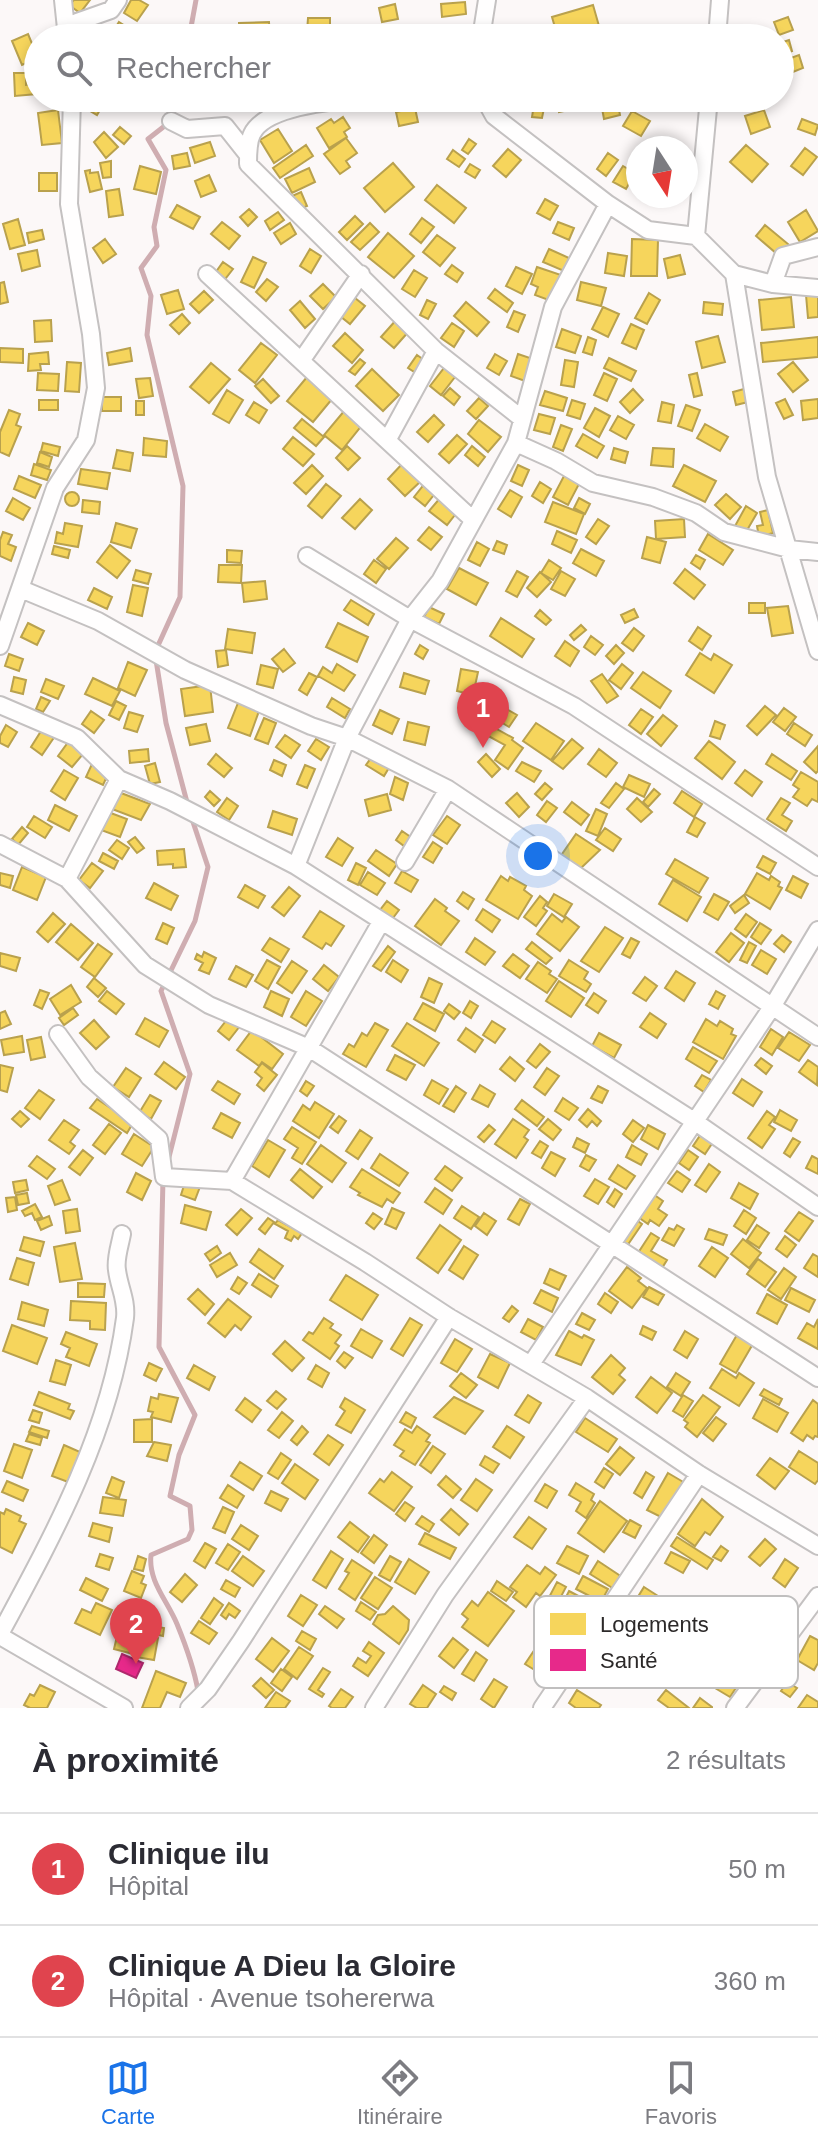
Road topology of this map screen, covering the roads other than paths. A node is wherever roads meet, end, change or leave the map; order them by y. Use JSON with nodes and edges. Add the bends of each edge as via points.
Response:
{"nodes":[{"id":1,"x":63,"y":0,"type":"edge"},
{"id":2,"x":118,"y":0,"type":"edge"},
{"id":3,"x":487,"y":0,"type":"edge"},
{"id":4,"x":720,"y":0,"type":"edge"},
{"id":5,"x":65,"y":24,"type":"edge"},
{"id":6,"x":76,"y":24,"type":"edge"},
{"id":7,"x":483,"y":24,"type":"edge"},
{"id":8,"x":718,"y":24,"type":"edge"},
{"id":9,"x":72,"y":112,"type":"edge"},
{"id":10,"x":279,"y":112,"type":"edge"},
{"id":11,"x":492,"y":112,"type":"edge"},
{"id":12,"x":708,"y":112,"type":"edge"},
{"id":13,"x":171,"y":121,"type":"dead end"},
{"id":14,"x":248,"y":155,"type":"junction"},
{"id":15,"x":608,"y":204,"type":"junction"},
{"id":16,"x":696,"y":236,"type":"junction"},
{"id":17,"x":818,"y":247,"type":"edge"},
{"id":18,"x":207,"y":274,"type":"dead end"},
{"id":19,"x":361,"y":274,"type":"junction"},
{"id":20,"x":734,"y":274,"type":"junction"},
{"id":21,"x":773,"y":284,"type":"junction"},
{"id":22,"x":818,"y":288,"type":"edge"},
{"id":23,"x":436,"y":351,"type":"junction"},
{"id":24,"x":301,"y":361,"type":"junction"},
{"id":25,"x":521,"y":418,"type":"junction"},
{"id":26,"x":388,"y":439,"type":"junction"},
{"id":27,"x":516,"y":443,"type":"junction"},
{"id":28,"x":472,"y":519,"type":"junction"},
{"id":29,"x":789,"y":549,"type":"junction"},
{"id":30,"x":818,"y":552,"type":"edge"},
{"id":31,"x":307,"y":556,"type":"dead end"},
{"id":32,"x":21,"y":589,"type":"junction"},
{"id":33,"x":410,"y":619,"type":"junction"},
{"id":34,"x":0,"y":646,"type":"edge"},
{"id":35,"x":818,"y":651,"type":"edge"},
{"id":36,"x":0,"y":705,"type":"edge"},
{"id":37,"x":347,"y":738,"type":"junction"},
{"id":38,"x":119,"y":779,"type":"junction"},
{"id":39,"x":448,"y":789,"type":"junction"},
{"id":40,"x":0,"y":844,"type":"edge"},
{"id":41,"x":405,"y":862,"type":"dead end"},
{"id":42,"x":296,"y":866,"type":"junction"},
{"id":43,"x":818,"y":867,"type":"edge"},
{"id":44,"x":67,"y":879,"type":"junction"},
{"id":45,"x":381,"y":922,"type":"junction"},
{"id":46,"x":818,"y":930,"type":"edge"},
{"id":47,"x":772,"y":1007,"type":"junction"},
{"id":48,"x":58,"y":1034,"type":"dead end"},
{"id":49,"x":818,"y":1037,"type":"edge"},
{"id":50,"x":309,"y":1048,"type":"junction"},
{"id":51,"x":694,"y":1121,"type":"junction"},
{"id":52,"x":232,"y":1181,"type":"junction"},
{"id":53,"x":818,"y":1207,"type":"edge"},
{"id":54,"x":122,"y":1234,"type":"dead end"},
{"id":55,"x":612,"y":1244,"type":"junction"},
{"id":56,"x":449,"y":1317,"type":"junction"},
{"id":57,"x":531,"y":1364,"type":"junction"},
{"id":58,"x":818,"y":1378,"type":"edge"},
{"id":59,"x":587,"y":1398,"type":"junction"},
{"id":60,"x":699,"y":1474,"type":"junction"},
{"id":61,"x":818,"y":1546,"type":"edge"},
{"id":62,"x":617,"y":1596,"type":"edge"},
{"id":63,"x":818,"y":1596,"type":"edge"},
{"id":64,"x":798,"y":1623,"type":"edge"},
{"id":65,"x":0,"y":1635,"type":"edge"},
{"id":66,"x":555,"y":1688,"type":"edge"},
{"id":67,"x":750,"y":1688,"type":"edge"},
{"id":68,"x":196,"y":1701,"type":"edge"},
{"id":69,"x":124,"y":1708,"type":"edge"},
{"id":70,"x":374,"y":1708,"type":"edge"},
{"id":71,"x":542,"y":1708,"type":"edge"},
{"id":72,"x":735,"y":1708,"type":"edge"}],
"edges":[{"from":1,"to":5,"type":"street"},
{"from":2,"to":6,"type":"street","via":[[111,10]]},
{"from":3,"to":7,"type":"street"},
{"from":4,"to":8,"type":"street"},
{"from":9,"to":32,"type":"street","via":[[69,204],[96,388],[86,440],[55,488]]},
{"from":10,"to":14,"type":"street","via":[[251,134]]},
{"from":11,"to":15,"type":"street"},
{"from":12,"to":16,"type":"street"},
{"from":13,"to":14,"type":"street","via":[[187,129],[225,126]]},
{"from":14,"to":19,"type":"street","via":[[248,164]]},
{"from":15,"to":16,"type":"street","via":[[648,230]]},
{"from":15,"to":25,"type":"street","via":[[553,307]]},
{"from":16,"to":20,"type":"street"},
{"from":17,"to":21,"type":"street","via":[[783,256]]},
{"from":18,"to":24,"type":"street"},
{"from":19,"to":23,"type":"street"},
{"from":19,"to":24,"type":"street"},
{"from":20,"to":21,"type":"street"},
{"from":20,"to":29,"type":"street","via":[[767,477]]},
{"from":21,"to":22,"type":"street"},
{"from":23,"to":25,"type":"street"},
{"from":23,"to":26,"type":"street"},
{"from":24,"to":26,"type":"street"},
{"from":25,"to":27,"type":"street"},
{"from":26,"to":28,"type":"street"},
{"from":27,"to":28,"type":"street"},
{"from":27,"to":29,"type":"street","via":[[593,483],[653,497],[696,513],[724,532]]},
{"from":28,"to":33,"type":"street","via":[[440,581]]},
{"from":29,"to":30,"type":"street"},
{"from":29,"to":35,"type":"street"},
{"from":31,"to":33,"type":"street"},
{"from":32,"to":34,"type":"street"},
{"from":32,"to":37,"type":"street","via":[[98,621],[185,670]]},
{"from":33,"to":37,"type":"street"},
{"from":33,"to":43,"type":"street","via":[[574,706]]},
{"from":36,"to":38,"type":"street","via":[[77,738]]},
{"from":37,"to":39,"type":"street"},
{"from":37,"to":42,"type":"street"},
{"from":38,"to":42,"type":"street"},
{"from":38,"to":44,"type":"street"},
{"from":39,"to":41,"type":"street"},
{"from":39,"to":47,"type":"street"},
{"from":40,"to":44,"type":"street"},
{"from":42,"to":45,"type":"street"},
{"from":44,"to":50,"type":"street","via":[[145,965],[209,1005]]},
{"from":45,"to":50,"type":"street"},
{"from":45,"to":51,"type":"street"},
{"from":46,"to":47,"type":"street"},
{"from":47,"to":49,"type":"street"},
{"from":47,"to":51,"type":"street"},
{"from":48,"to":52,"type":"street","via":[[89,1077],[159,1139],[164,1177]]},
{"from":50,"to":52,"type":"street"},
{"from":50,"to":55,"type":"street"},
{"from":51,"to":53,"type":"street"},
{"from":51,"to":55,"type":"street"},
{"from":52,"to":56,"type":"street"},
{"from":54,"to":65,"type":"street","via":[[116,1268],[125,1315],[106,1411],[52,1537]]},
{"from":55,"to":57,"type":"street"},
{"from":55,"to":58,"type":"street"},
{"from":56,"to":57,"type":"street"},
{"from":56,"to":68,"type":"street"},
{"from":57,"to":59,"type":"street"},
{"from":59,"to":60,"type":"street"},
{"from":59,"to":70,"type":"street","via":[[445,1595]]},
{"from":60,"to":61,"type":"street"},
{"from":60,"to":62,"type":"street"},
{"from":63,"to":64,"type":"street"},
{"from":65,"to":69,"type":"street"},
{"from":66,"to":71,"type":"street"},
{"from":67,"to":72,"type":"street"}]}
